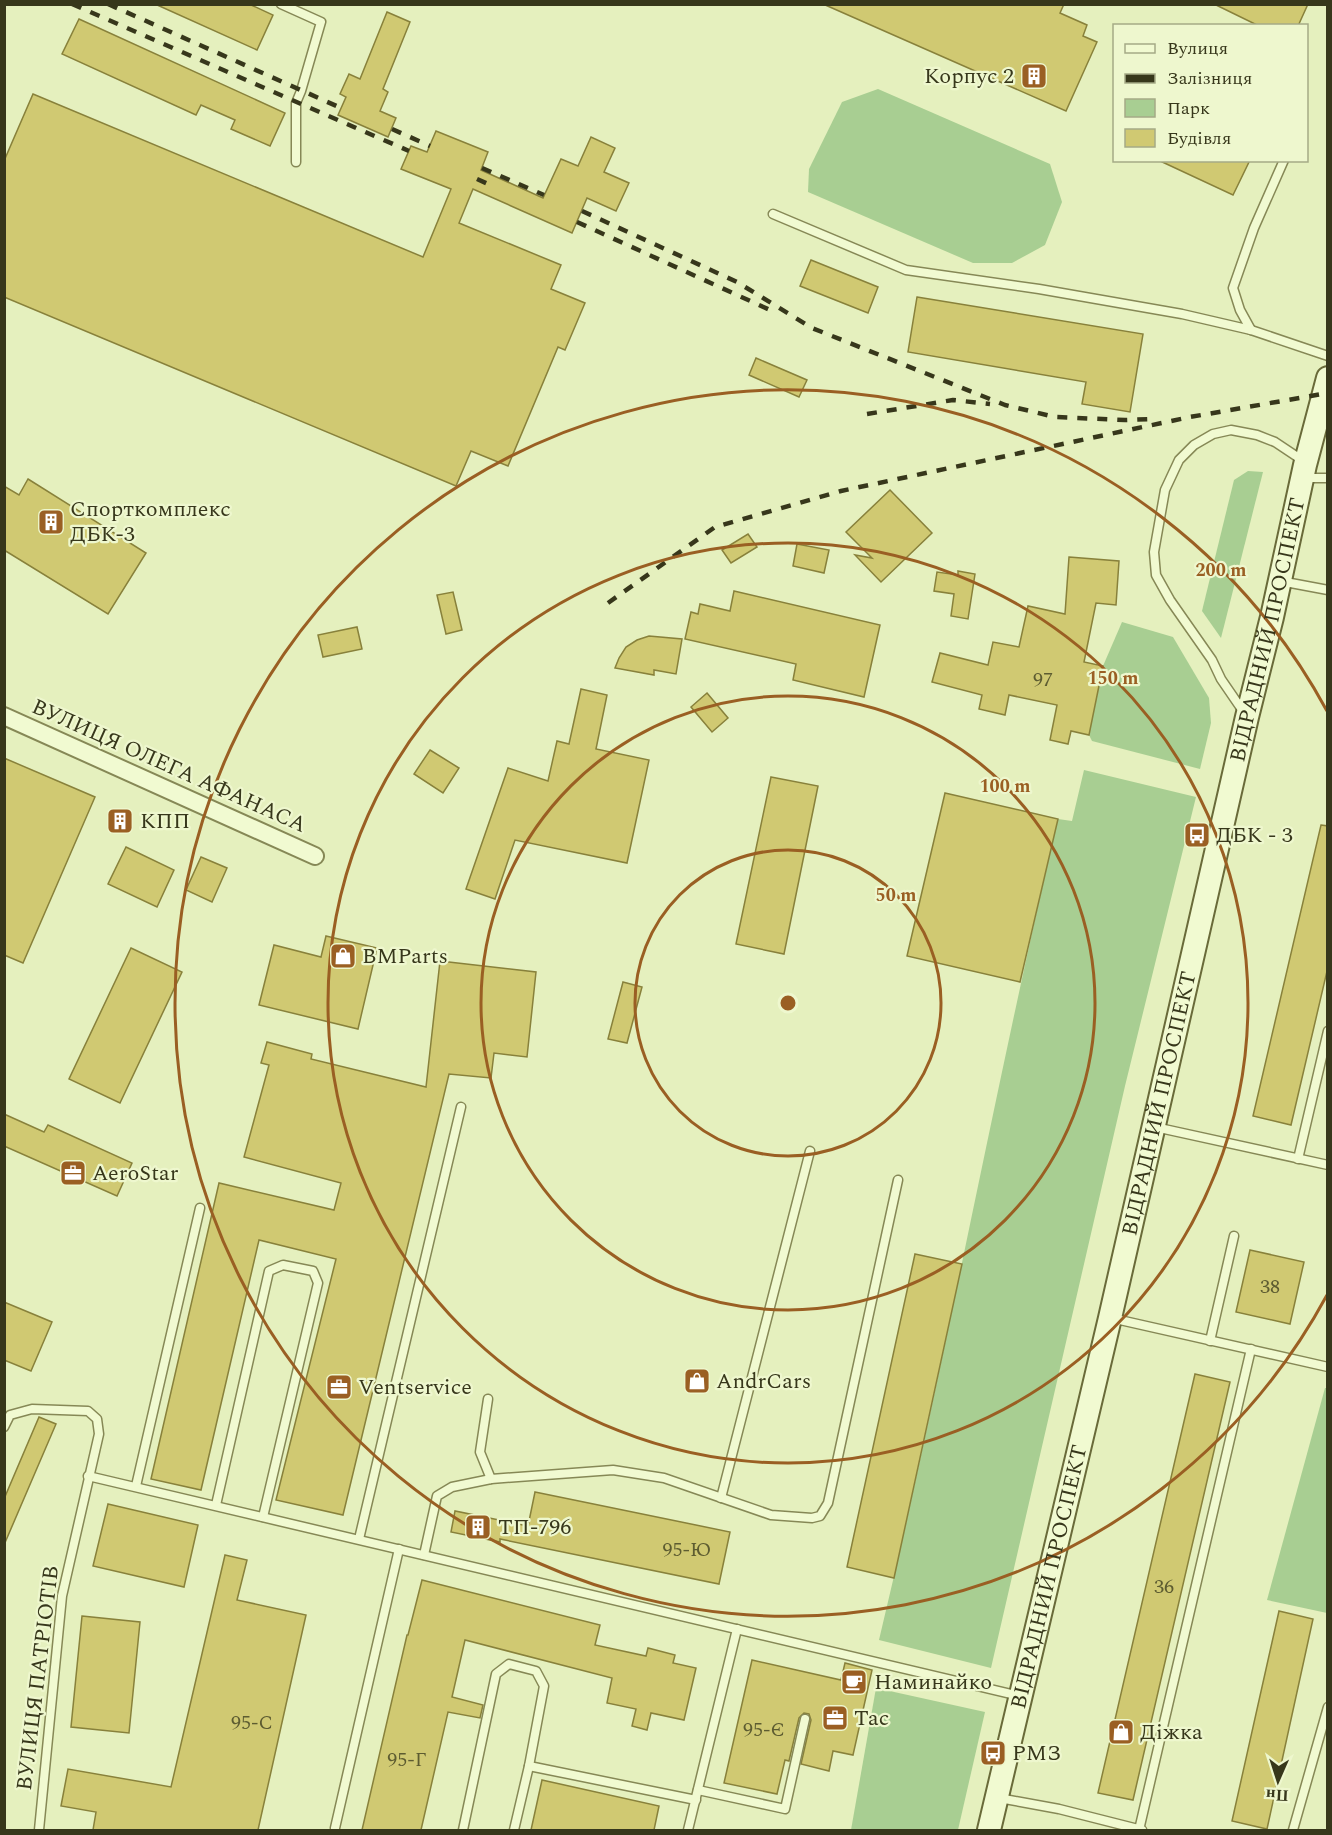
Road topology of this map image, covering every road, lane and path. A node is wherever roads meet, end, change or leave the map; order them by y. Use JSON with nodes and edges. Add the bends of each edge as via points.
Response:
{"nodes":[{"id":1,"x":281,"y":4,"type":"edge"},
{"id":2,"x":296,"y":162,"type":"dead end"},
{"id":3,"x":1283,"y":162,"type":"edge"},
{"id":4,"x":773,"y":214,"type":"dead end"},
{"id":5,"x":1251,"y":330,"type":"junction"},
{"id":6,"x":1328,"y":356,"type":"edge"},
{"id":7,"x":1328,"y":378,"type":"edge"},
{"id":8,"x":1303,"y":472,"type":"junction"},
{"id":9,"x":1328,"y":478,"type":"edge"},
{"id":10,"x":1279,"y":581,"type":"junction"},
{"id":11,"x":1328,"y":590,"type":"edge"},
{"id":12,"x":4,"y":716,"type":"edge"},
{"id":13,"x":1247,"y":717,"type":"junction"},
{"id":14,"x":315,"y":856,"type":"dead end"},
{"id":15,"x":1328,"y":1031,"type":"edge"},
{"id":16,"x":461,"y":1107,"type":"dead end"},
{"id":17,"x":1153,"y":1126,"type":"junction"},
{"id":18,"x":810,"y":1151,"type":"dead end"},
{"id":19,"x":1298,"y":1159,"type":"junction"},
{"id":20,"x":1328,"y":1165,"type":"edge"},
{"id":21,"x":898,"y":1180,"type":"dead end"},
{"id":22,"x":200,"y":1208,"type":"dead end"},
{"id":23,"x":1234,"y":1236,"type":"dead end"},
{"id":24,"x":1110,"y":1318,"type":"junction"},
{"id":25,"x":1210,"y":1341,"type":"junction"},
{"id":26,"x":1251,"y":1349,"type":"junction"},
{"id":27,"x":1328,"y":1366,"type":"edge"},
{"id":28,"x":488,"y":1399,"type":"dead end"},
{"id":29,"x":4,"y":1427,"type":"edge"},
{"id":30,"x":88,"y":1476,"type":"junction"},
{"id":31,"x":491,"y":1479,"type":"junction"},
{"id":32,"x":136,"y":1486,"type":"junction"},
{"id":33,"x":721,"y":1498,"type":"junction"},
{"id":34,"x":216,"y":1505,"type":"junction"},
{"id":35,"x":263,"y":1517,"type":"junction"},
{"id":36,"x":359,"y":1539,"type":"junction"},
{"id":37,"x":399,"y":1549,"type":"junction"},
{"id":38,"x":424,"y":1555,"type":"junction"},
{"id":39,"x":737,"y":1629,"type":"junction"},
{"id":40,"x":1021,"y":1696,"type":"junction"},
{"id":41,"x":1328,"y":1707,"type":"edge"},
{"id":42,"x":805,"y":1719,"type":"dead end"},
{"id":43,"x":529,"y":1766,"type":"junction"},
{"id":44,"x":698,"y":1790,"type":"junction"},
{"id":45,"x":997,"y":1798,"type":"junction"},
{"id":46,"x":696,"y":1800,"type":"junction"},
{"id":47,"x":335,"y":1828,"type":"dead end"},
{"id":48,"x":39,"y":1830,"type":"edge"},
{"id":49,"x":463,"y":1830,"type":"edge"},
{"id":50,"x":514,"y":1830,"type":"edge"},
{"id":51,"x":688,"y":1830,"type":"edge"},
{"id":52,"x":989,"y":1830,"type":"edge"},
{"id":53,"x":1141,"y":1830,"type":"edge"},
{"id":54,"x":1293,"y":1830,"type":"edge"}],
"edges":[{"from":1,"to":2,"type":"lane","via":[[321,22],[296,103]]},
{"from":3,"to":5,"type":"lane","via":[[1233,288]]},
{"from":4,"to":5,"type":"lane","via":[[906,270],[1039,289]]},
{"from":5,"to":6,"type":"lane"},
{"from":7,"to":8,"type":"main road","name":"ВІДРАДНИЙ ПРОСПЕКТ"},
{"from":8,"to":9,"type":"lane"},
{"from":8,"to":10,"type":"main road","name":"ВІДРАДНИЙ ПРОСПЕКТ"},
{"from":8,"to":13,"type":"lane","via":[[1299,458],[1275,442],[1231,430],[1213,434],[1194,445],[1179,460],[1165,490],[1154,552],[1156,575]]},
{"from":10,"to":11,"type":"lane"},
{"from":10,"to":13,"type":"main road","name":"ВІДРАДНИЙ ПРОСПЕКТ"},
{"from":12,"to":14,"type":"street","name":"ВУЛИЦЯ ОЛЕГА АФАНАСА"},
{"from":13,"to":17,"type":"main road","name":"ВІДРАДНИЙ ПРОСПЕКТ"},
{"from":15,"to":19,"type":"lane"},
{"from":16,"to":36,"type":"lane"},
{"from":17,"to":19,"type":"lane"},
{"from":17,"to":24,"type":"main road","name":"ВІДРАДНИЙ ПРОСПЕКТ"},
{"from":18,"to":33,"type":"lane"},
{"from":19,"to":20,"type":"lane"},
{"from":21,"to":33,"type":"lane","via":[[828,1503],[820,1516],[812,1518],[771,1515]]},
{"from":22,"to":32,"type":"lane"},
{"from":23,"to":25,"type":"lane"},
{"from":24,"to":25,"type":"lane"},
{"from":24,"to":40,"type":"main road","name":"ВІДРАДНИЙ ПРОСПЕКТ"},
{"from":25,"to":26,"type":"lane"},
{"from":26,"to":27,"type":"lane"},
{"from":26,"to":53,"type":"lane"},
{"from":28,"to":31,"type":"lane","via":[[480,1452]]},
{"from":29,"to":30,"type":"lane","name":"ВУЛИЦЯ ПАТРІОТІВ","via":[[10,1415],[32,1408],[88,1411],[97,1419],[99,1434]]},
{"from":30,"to":32,"type":"lane"},
{"from":30,"to":48,"type":"lane","name":"ВУЛИЦЯ ПАТРІОТІВ","via":[[62,1596]]},
{"from":31,"to":33,"type":"lane","via":[[613,1470],[664,1479]]},
{"from":31,"to":38,"type":"lane","via":[[452,1487],[437,1496]]},
{"from":32,"to":34,"type":"lane"},
{"from":34,"to":35,"type":"lane"},
{"from":34,"to":35,"type":"lane","via":[[270,1271],[283,1265],[313,1271],[318,1283]]},
{"from":35,"to":36,"type":"lane"},
{"from":36,"to":37,"type":"lane"},
{"from":37,"to":38,"type":"lane"},
{"from":37,"to":47,"type":"lane"},
{"from":38,"to":39,"type":"lane"},
{"from":39,"to":40,"type":"lane"},
{"from":39,"to":44,"type":"lane"},
{"from":40,"to":45,"type":"main road","name":"ВІДРАДНИЙ ПРОСПЕКТ"},
{"from":41,"to":54,"type":"lane"},
{"from":42,"to":44,"type":"lane","via":[[785,1809]]},
{"from":43,"to":46,"type":"lane"},
{"from":43,"to":49,"type":"lane","via":[[544,1686],[536,1671],[508,1664],[496,1674]]},
{"from":43,"to":50,"type":"lane"},
{"from":44,"to":46,"type":"lane"},
{"from":45,"to":52,"type":"main road","name":"ВІДРАДНИЙ ПРОСПЕКТ"},
{"from":45,"to":53,"type":"lane"},
{"from":46,"to":51,"type":"lane"}]}
